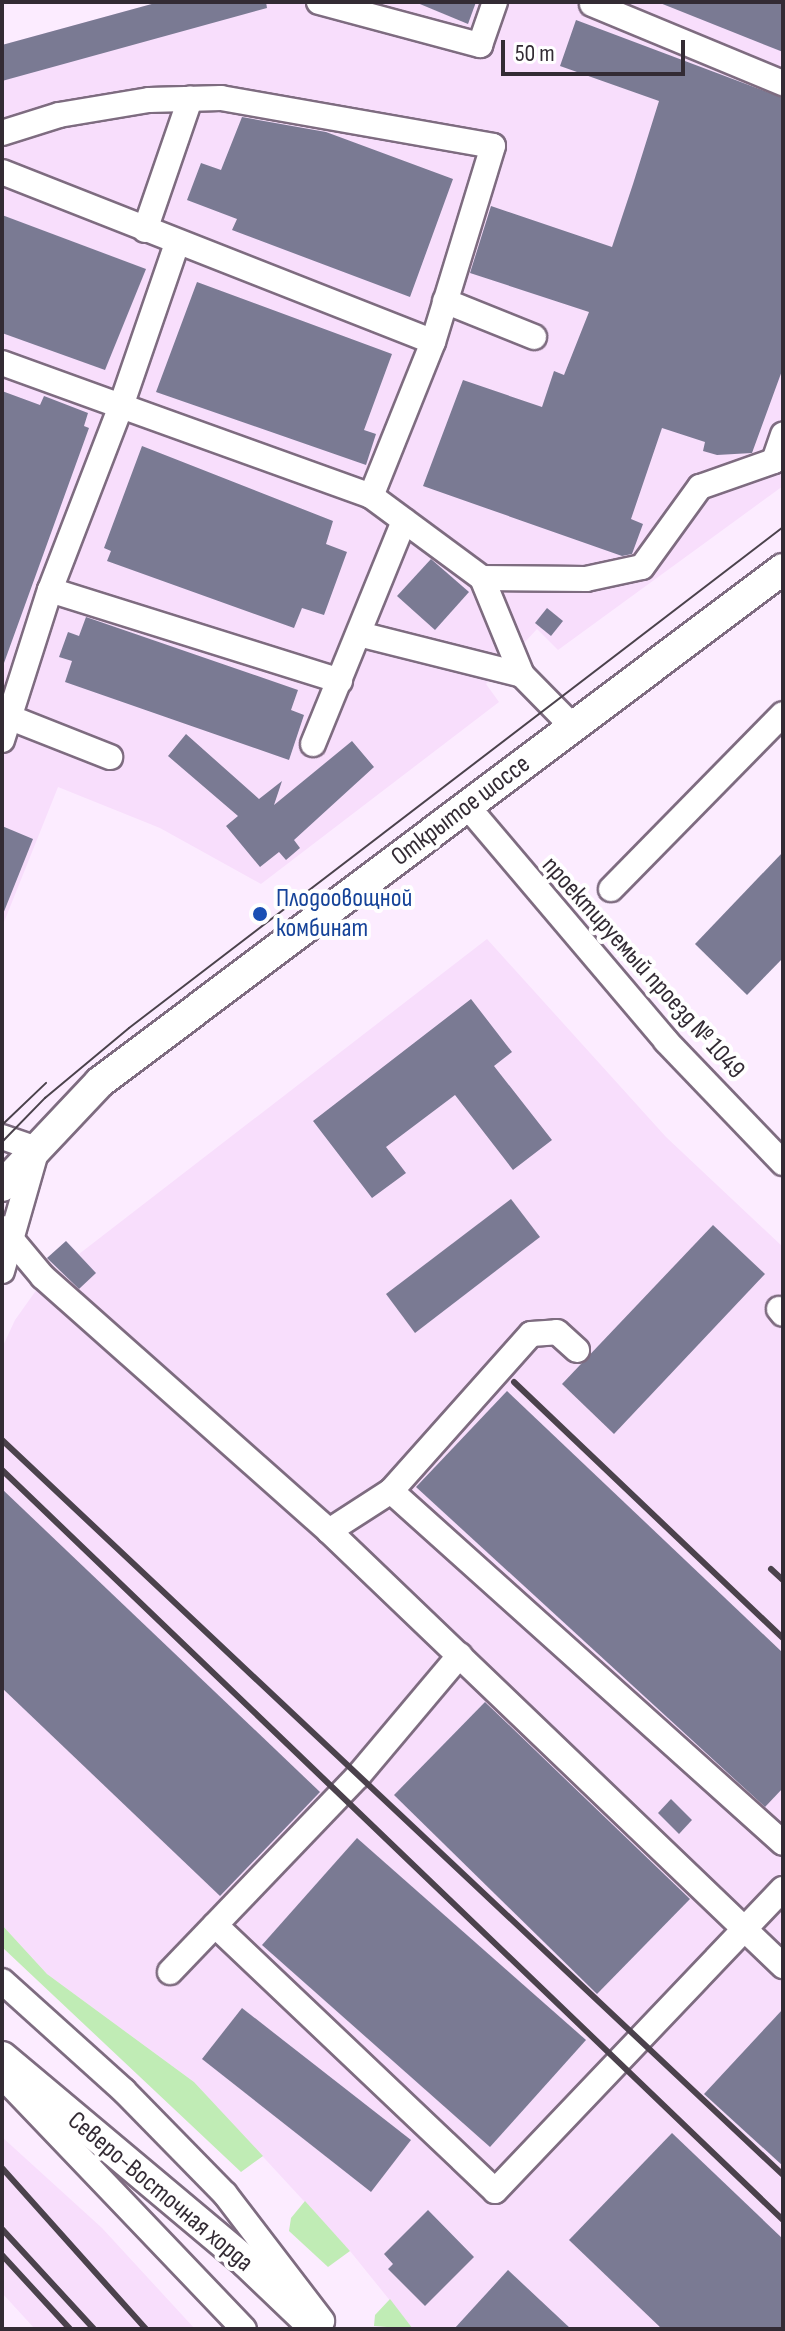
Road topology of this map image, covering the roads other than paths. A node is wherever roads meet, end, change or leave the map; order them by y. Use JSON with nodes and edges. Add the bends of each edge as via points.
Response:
{"nodes":[{"id":1,"x":319,"y":2,"type":"edge"},
{"id":2,"x":495,"y":2,"type":"edge"},
{"id":3,"x":592,"y":4,"type":"dead end"},
{"id":4,"x":783,"y":83,"type":"edge"},
{"id":5,"x":190,"y":99,"type":"junction"},
{"id":6,"x":2,"y":133,"type":"edge"},
{"id":7,"x":2,"y":172,"type":"edge"},
{"id":8,"x":145,"y":230,"type":"junction"},
{"id":9,"x":177,"y":243,"type":"junction"},
{"id":10,"x":445,"y":301,"type":"junction"},
{"id":11,"x":534,"y":337,"type":"dead end"},
{"id":12,"x":433,"y":342,"type":"junction"},
{"id":13,"x":2,"y":363,"type":"edge"},
{"id":14,"x":121,"y":406,"type":"junction"},
{"id":15,"x":783,"y":435,"type":"edge"},
{"id":16,"x":371,"y":496,"type":"junction"},
{"id":17,"x":404,"y":521,"type":"junction"},
{"id":18,"x":783,"y":569,"type":"edge"},
{"id":19,"x":482,"y":578,"type":"junction"},
{"id":20,"x":50,"y":590,"type":"junction"},
{"id":21,"x":359,"y":634,"type":"junction"},
{"id":22,"x":522,"y":675,"type":"junction"},
{"id":23,"x":340,"y":681,"type":"junction"},
{"id":24,"x":783,"y":714,"type":"edge"},
{"id":25,"x":4,"y":728,"type":"edge"},
{"id":26,"x":574,"y":728,"type":"junction"},
{"id":27,"x":313,"y":744,"type":"dead end"},
{"id":28,"x":110,"y":757,"type":"dead end"},
{"id":29,"x":467,"y":806,"type":"junction"},
{"id":30,"x":611,"y":889,"type":"dead end"},
{"id":31,"x":2,"y":1137,"type":"edge"},
{"id":32,"x":37,"y":1149,"type":"junction"},
{"id":33,"x":783,"y":1163,"type":"edge"},
{"id":34,"x":2,"y":1186,"type":"edge"},
{"id":35,"x":8,"y":1234,"type":"edge"},
{"id":36,"x":2,"y":1271,"type":"edge"},
{"id":37,"x":577,"y":1350,"type":"dead end"},
{"id":38,"x":391,"y":1491,"type":"junction"},
{"id":39,"x":329,"y":1531,"type":"junction"},
{"id":40,"x":460,"y":1655,"type":"junction"},
{"id":41,"x":783,"y":1843,"type":"edge"},
{"id":42,"x":783,"y":1889,"type":"edge"},
{"id":43,"x":215,"y":1925,"type":"junction"},
{"id":44,"x":744,"y":1930,"type":"junction"},
{"id":45,"x":783,"y":1966,"type":"edge"},
{"id":46,"x":170,"y":1972,"type":"dead end"},
{"id":47,"x":2,"y":1981,"type":"edge"},
{"id":48,"x":2,"y":2057,"type":"edge"},
{"id":49,"x":2,"y":2076,"type":"edge"},
{"id":50,"x":205,"y":2308,"type":"dead end"},
{"id":51,"x":223,"y":2329,"type":"edge"},
{"id":52,"x":244,"y":2329,"type":"edge"},
{"id":53,"x":316,"y":2329,"type":"edge"},
{"id":54,"x":328,"y":2329,"type":"edge"}],
"edges":[{"from":1,"to":2,"type":"street","via":[[480,45]]},
{"from":3,"to":4,"type":"street"},
{"from":5,"to":6,"type":"street","via":[[59,115]]},
{"from":5,"to":8,"type":"street"},
{"from":5,"to":10,"type":"street","via":[[221,98],[493,146]]},
{"from":7,"to":8,"type":"street"},
{"from":8,"to":9,"type":"street"},
{"from":9,"to":12,"type":"street"},
{"from":9,"to":14,"type":"street"},
{"from":10,"to":11,"type":"street"},
{"from":10,"to":12,"type":"street"},
{"from":12,"to":16,"type":"street"},
{"from":13,"to":14,"type":"street"},
{"from":14,"to":16,"type":"street"},
{"from":14,"to":20,"type":"street"},
{"from":15,"to":19,"type":"street","via":[[774,461],[700,487],[642,567],[586,579]]},
{"from":16,"to":17,"type":"street"},
{"from":17,"to":19,"type":"street"},
{"from":17,"to":21,"type":"street"},
{"from":18,"to":26,"type":"main road","name":"Открытое шоссе"},
{"from":19,"to":22,"type":"street"},
{"from":20,"to":23,"type":"street"},
{"from":20,"to":25,"type":"street"},
{"from":21,"to":22,"type":"street"},
{"from":21,"to":23,"type":"street"},
{"from":22,"to":26,"type":"street"},
{"from":23,"to":27,"type":"street"},
{"from":24,"to":30,"type":"street"},
{"from":25,"to":28,"type":"street"},
{"from":26,"to":29,"type":"main road","name":"Открытое шоссе"},
{"from":29,"to":32,"type":"main road","name":"Открытое шоссе","via":[[100,1082]]},
{"from":29,"to":33,"type":"street","name":"проектируемый проезд № 1049","via":[[666,1041]]},
{"from":31,"to":32,"type":"street"},
{"from":32,"to":34,"type":"main road","name":"Открытое шоссе"},
{"from":32,"to":35,"type":"street"},
{"from":35,"to":36,"type":"street"},
{"from":35,"to":39,"type":"street","via":[[43,1277]]},
{"from":37,"to":38,"type":"street","via":[[557,1332],[531,1334]]},
{"from":38,"to":39,"type":"street"},
{"from":38,"to":41,"type":"street"},
{"from":39,"to":40,"type":"street"},
{"from":40,"to":43,"type":"street","via":[[358,1776]]},
{"from":40,"to":44,"type":"street"},
{"from":42,"to":44,"type":"street"},
{"from":43,"to":44,"type":"street","via":[[495,2191]]},
{"from":43,"to":46,"type":"street"},
{"from":44,"to":45,"type":"street"},
{"from":47,"to":54,"type":"street","via":[[124,2091],[225,2194]]},
{"from":48,"to":53,"type":"main road","name":"Северо-Восточная хорда","via":[[246,2262]]},
{"from":49,"to":52,"type":"street","name":"Северо-Восточная хорда"},
{"from":50,"to":51,"type":"street"}]}
